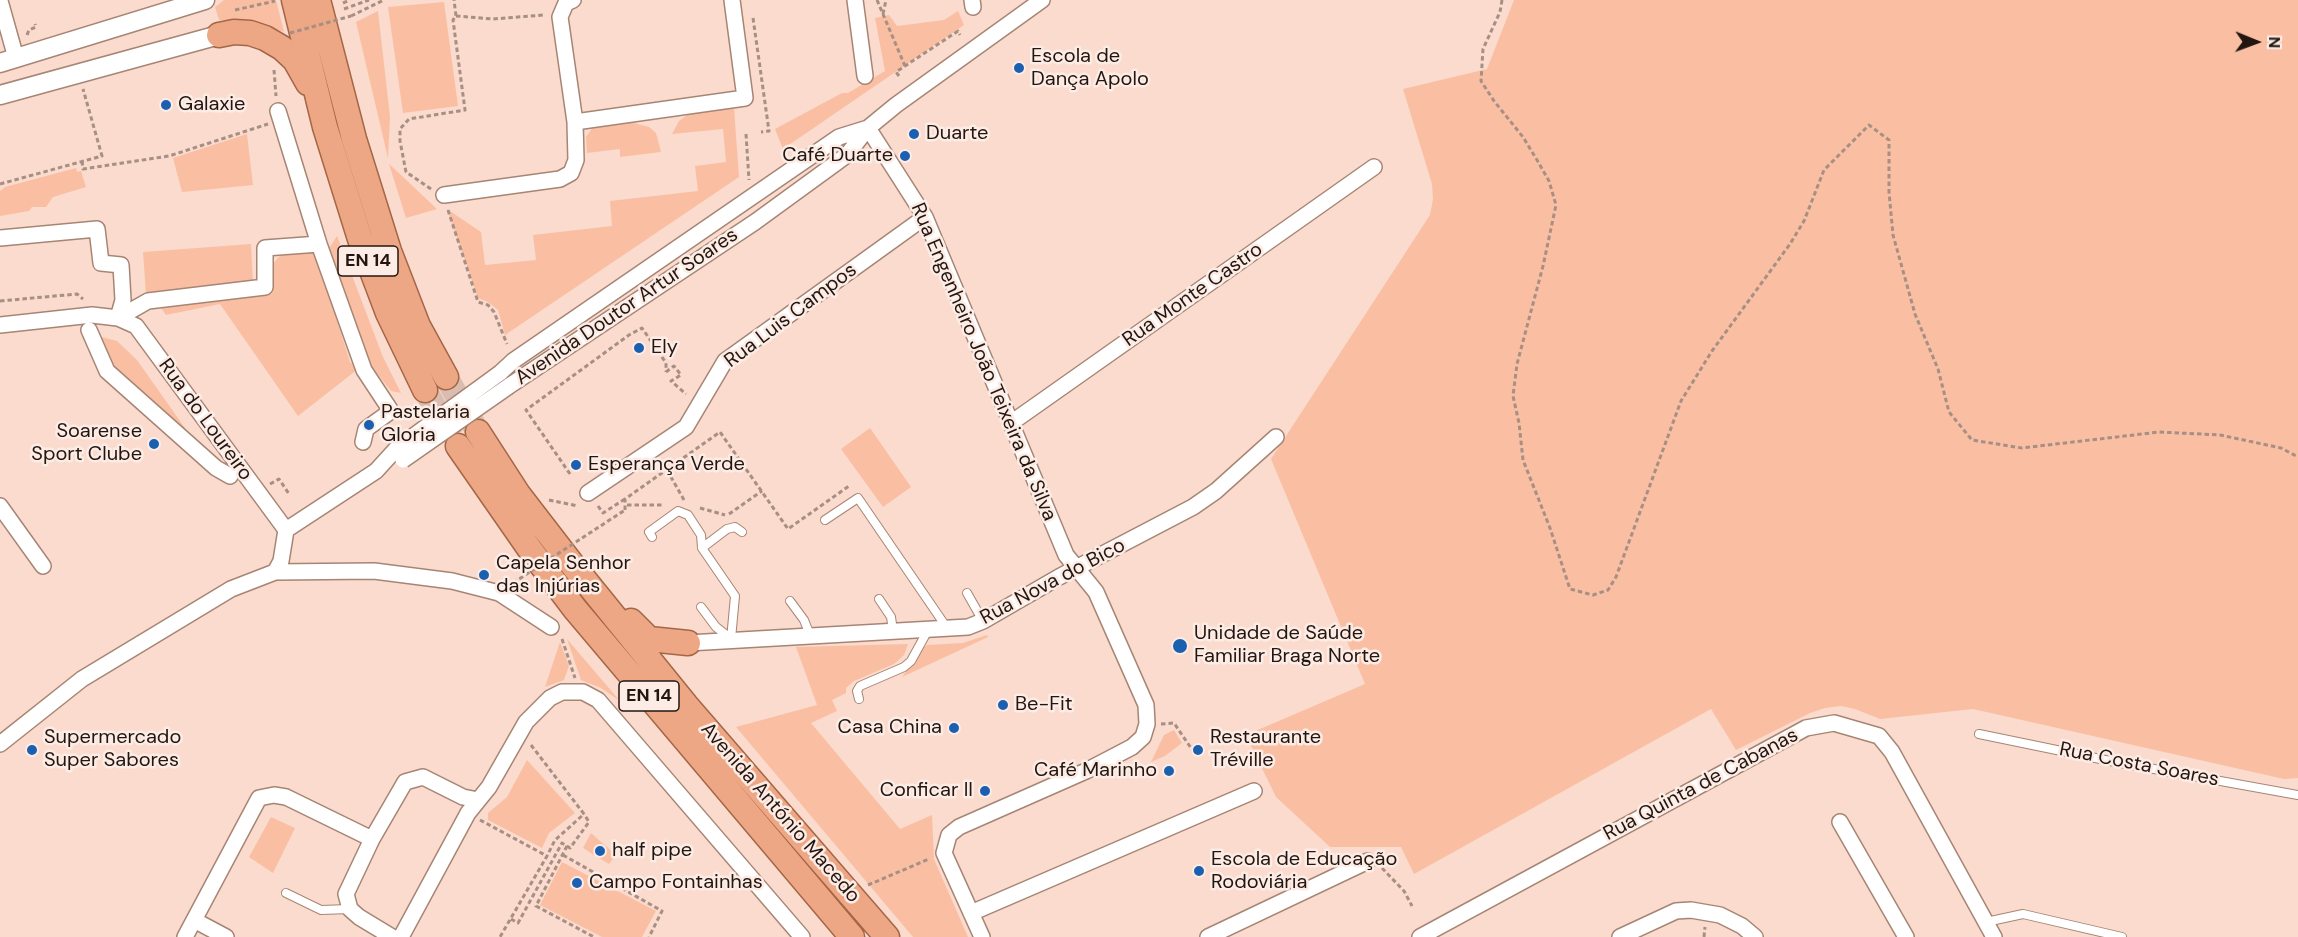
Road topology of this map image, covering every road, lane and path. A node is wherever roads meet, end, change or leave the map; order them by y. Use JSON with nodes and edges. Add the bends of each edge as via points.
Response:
{"nodes":[{"id":1,"x":205,"y":0,"type":"edge"},
{"id":2,"x":280,"y":0,"type":"edge"},
{"id":3,"x":294,"y":0,"type":"edge"},
{"id":4,"x":318,"y":0,"type":"edge"},
{"id":5,"x":350,"y":0,"type":"edge"},
{"id":6,"x":369,"y":0,"type":"edge"},
{"id":7,"x":384,"y":0,"type":"edge"},
{"id":8,"x":454,"y":0,"type":"edge"},
{"id":9,"x":573,"y":0,"type":"edge"},
{"id":10,"x":732,"y":0,"type":"edge"},
{"id":11,"x":855,"y":0,"type":"edge"},
{"id":12,"x":877,"y":0,"type":"edge"},
{"id":13,"x":886,"y":0,"type":"edge"},
{"id":14,"x":1042,"y":0,"type":"edge"},
{"id":15,"x":1502,"y":0,"type":"edge"},
{"id":16,"x":0,"y":1,"type":"edge"},
{"id":17,"x":343,"y":3,"type":"dead end"},
{"id":18,"x":344,"y":9,"type":"dead end"},
{"id":19,"x":235,"y":10,"type":"dead end"},
{"id":20,"x":549,"y":15,"type":"dead end"},
{"id":21,"x":456,"y":16,"type":"junction"},
{"id":22,"x":883,"y":16,"type":"junction"},
{"id":23,"x":753,"y":18,"type":"dead end"},
{"id":24,"x":35,"y":24,"type":"dead end"},
{"id":25,"x":290,"y":33,"type":"dead end"},
{"id":26,"x":219,"y":35,"type":"joint"},
{"id":27,"x":960,"y":35,"type":"dead end"},
{"id":28,"x":27,"y":37,"type":"dead end"},
{"id":29,"x":8,"y":61,"type":"edge"},
{"id":30,"x":905,"y":66,"type":"junction"},
{"id":31,"x":274,"y":68,"type":"dead end"},
{"id":32,"x":865,"y":76,"type":"dead end"},
{"id":33,"x":899,"y":76,"type":"dead end"},
{"id":34,"x":82,"y":87,"type":"dead end"},
{"id":35,"x":5,"y":93,"type":"edge"},
{"id":36,"x":279,"y":116,"type":"junction"},
{"id":37,"x":575,"y":122,"type":"junction"},
{"id":38,"x":325,"y":127,"type":"junction"},
{"id":39,"x":868,"y":128,"type":"junction"},
{"id":40,"x":761,"y":132,"type":"dead end"},
{"id":41,"x":746,"y":134,"type":"dead end"},
{"id":42,"x":82,"y":161,"type":"junction"},
{"id":43,"x":1374,"y":167,"type":"dead end"},
{"id":44,"x":747,"y":175,"type":"dead end"},
{"id":45,"x":0,"y":184,"type":"edge"},
{"id":46,"x":444,"y":195,"type":"junction"},
{"id":47,"x":925,"y":217,"type":"junction"},
{"id":48,"x":0,"y":238,"type":"edge"},
{"id":49,"x":318,"y":244,"type":"junction"},
{"id":50,"x":0,"y":301,"type":"edge"},
{"id":51,"x":88,"y":302,"type":"dead end"},
{"id":52,"x":118,"y":318,"type":"junction"},
{"id":53,"x":638,"y":322,"type":"dead end"},
{"id":54,"x":0,"y":325,"type":"edge"},
{"id":55,"x":642,"y":328,"type":"junction"},
{"id":56,"x":89,"y":330,"type":"dead end"},
{"id":57,"x":507,"y":344,"type":"dead end"},
{"id":58,"x":446,"y":377,"type":"tunnel mouth"},
{"id":59,"x":505,"y":380,"type":"junction"},
{"id":60,"x":674,"y":386,"type":"dead end"},
{"id":61,"x":425,"y":390,"type":"tunnel mouth"},
{"id":62,"x":1011,"y":423,"type":"junction"},
{"id":63,"x":478,"y":432,"type":"tunnel mouth"},
{"id":64,"x":1276,"y":437,"type":"dead end"},
{"id":65,"x":363,"y":442,"type":"dead end"},
{"id":66,"x":458,"y":446,"type":"tunnel mouth"},
{"id":67,"x":2298,"y":457,"type":"edge"},
{"id":68,"x":667,"y":470,"type":"junction"},
{"id":69,"x":570,"y":474,"type":"dead end"},
{"id":70,"x":230,"y":476,"type":"dead end"},
{"id":71,"x":279,"y":479,"type":"dead end"},
{"id":72,"x":762,"y":491,"type":"junction"},
{"id":73,"x":588,"y":493,"type":"dead end"},
{"id":74,"x":289,"y":494,"type":"dead end"},
{"id":75,"x":545,"y":499,"type":"dead end"},
{"id":76,"x":687,"y":504,"type":"dead end"},
{"id":77,"x":0,"y":506,"type":"edge"},
{"id":78,"x":580,"y":507,"type":"dead end"},
{"id":79,"x":592,"y":510,"type":"dead end"},
{"id":80,"x":603,"y":513,"type":"dead end"},
{"id":81,"x":825,"y":520,"type":"dead end"},
{"id":82,"x":788,"y":529,"type":"dead end"},
{"id":83,"x":286,"y":530,"type":"junction"},
{"id":84,"x":742,"y":532,"type":"dead end"},
{"id":85,"x":701,"y":535,"type":"junction"},
{"id":86,"x":652,"y":537,"type":"dead end"},
{"id":87,"x":702,"y":548,"type":"junction"},
{"id":88,"x":44,"y":566,"type":"dead end"},
{"id":89,"x":575,"y":568,"type":"junction"},
{"id":90,"x":1076,"y":568,"type":"junction"},
{"id":91,"x":275,"y":572,"type":"junction"},
{"id":92,"x":513,"y":583,"type":"dead end"},
{"id":93,"x":967,"y":593,"type":"dead end"},
{"id":94,"x":879,"y":599,"type":"dead end"},
{"id":95,"x":790,"y":601,"type":"dead end"},
{"id":96,"x":701,"y":607,"type":"dead end"},
{"id":97,"x":983,"y":621,"type":"junction"},
{"id":98,"x":551,"y":627,"type":"joint"},
{"id":99,"x":947,"y":628,"type":"junction"},
{"id":100,"x":928,"y":630,"type":"junction"},
{"id":101,"x":893,"y":631,"type":"junction"},
{"id":102,"x":810,"y":635,"type":"junction"},
{"id":103,"x":731,"y":639,"type":"junction"},
{"id":104,"x":688,"y":643,"type":"junction"},
{"id":105,"x":579,"y":687,"type":"junction"},
{"id":106,"x":859,"y":699,"type":"dead end"},
{"id":107,"x":686,"y":705,"type":"junction"},
{"id":108,"x":1159,"y":724,"type":"dead end"},
{"id":109,"x":1979,"y":734,"type":"dead end"},
{"id":110,"x":0,"y":744,"type":"edge"},
{"id":111,"x":531,"y":745,"type":"dead end"},
{"id":112,"x":1193,"y":751,"type":"dead end"},
{"id":113,"x":1254,"y":791,"type":"dead end"},
{"id":114,"x":2298,"y":795,"type":"edge"},
{"id":115,"x":478,"y":800,"type":"junction"},
{"id":116,"x":468,"y":813,"type":"junction"},
{"id":117,"x":584,"y":814,"type":"junction"},
{"id":118,"x":1840,"y":822,"type":"dead end"},
{"id":119,"x":372,"y":839,"type":"junction"},
{"id":120,"x":567,"y":846,"type":"junction"},
{"id":121,"x":944,"y":853,"type":"junction"},
{"id":122,"x":562,"y":855,"type":"junction"},
{"id":123,"x":547,"y":856,"type":"junction"},
{"id":124,"x":1371,"y":862,"type":"joint"},
{"id":125,"x":867,"y":886,"type":"dead end"},
{"id":126,"x":286,"y":893,"type":"dead end"},
{"id":127,"x":1412,"y":906,"type":"dead end"},
{"id":128,"x":350,"y":909,"type":"junction"},
{"id":129,"x":971,"y":914,"type":"junction"},
{"id":130,"x":511,"y":919,"type":"junction"},
{"id":131,"x":194,"y":920,"type":"junction"},
{"id":132,"x":1986,"y":922,"type":"junction"},
{"id":133,"x":185,"y":937,"type":"edge"},
{"id":134,"x":226,"y":937,"type":"edge"},
{"id":135,"x":392,"y":937,"type":"edge"},
{"id":136,"x":400,"y":937,"type":"edge"},
{"id":137,"x":500,"y":937,"type":"edge"},
{"id":138,"x":594,"y":937,"type":"edge"},
{"id":139,"x":649,"y":937,"type":"edge"},
{"id":140,"x":802,"y":937,"type":"edge"},
{"id":141,"x":852,"y":937,"type":"edge"},
{"id":142,"x":886,"y":937,"type":"edge"},
{"id":143,"x":982,"y":937,"type":"edge"},
{"id":144,"x":1208,"y":937,"type":"edge"},
{"id":145,"x":1420,"y":937,"type":"edge"},
{"id":146,"x":1620,"y":937,"type":"edge"},
{"id":147,"x":1755,"y":937,"type":"edge"},
{"id":148,"x":1905,"y":937,"type":"edge"},
{"id":149,"x":1994,"y":937,"type":"edge"},
{"id":150,"x":2122,"y":937,"type":"edge"}],
"edges":[{"from":1,"to":29,"type":"street"},
{"from":2,"to":19,"type":"path"},
{"from":3,"to":38,"type":"highway","number":"EN 14"},
{"from":4,"to":58,"type":"highway","number":"EN 14","via":[[354,139],[389,251],[418,326]]},
{"from":5,"to":17,"type":"path"},
{"from":6,"to":18,"type":"path"},
{"from":7,"to":25,"type":"path","bridge":true,"via":[[351,16]]},
{"from":8,"to":21,"type":"path"},
{"from":9,"to":37,"type":"street","via":[[566,3],[560,16]]},
{"from":10,"to":37,"type":"street","via":[[745,98]]},
{"from":11,"to":32,"type":"street"},
{"from":12,"to":22,"type":"path"},
{"from":13,"to":22,"type":"path"},
{"from":14,"to":39,"type":"street","name":"Avenida Doutor Artur Soares"},
{"from":15,"to":67,"type":"path","via":[[1483,49],[1481,81],[1537,160],[1556,205],[1517,364],[1513,396],[1523,460],[1570,589],[1593,595],[1608,590],[1681,401],[1712,351],[1795,237],[1824,170],[1869,125],[1889,140],[1893,235],[1915,314],[1938,369],[1949,411],[1972,440],[2022,448],[2159,432],[2220,435],[2281,448]]},
{"from":16,"to":29,"type":"street"},
{"from":20,"to":21,"type":"path","via":[[493,19]]},
{"from":21,"to":46,"type":"path","via":[[453,20],[465,110],[409,119],[400,129],[406,172]]},
{"from":22,"to":30,"type":"path"},
{"from":23,"to":40,"type":"path","via":[[769,131]]},
{"from":24,"to":28,"type":"path"},
{"from":26,"to":35,"type":"street"},
{"from":26,"to":38,"type":"highway","via":[[250,33],[282,48],[306,78]]},
{"from":27,"to":30,"type":"path","via":[[958,31]]},
{"from":29,"to":35,"type":"street","via":[[17,76]]},
{"from":30,"to":33,"type":"path","via":[[896,72]]},
{"from":31,"to":36,"type":"path"},
{"from":34,"to":42,"type":"path","via":[[102,156]]},
{"from":36,"to":42,"type":"path","via":[[169,156],[83,169]]},
{"from":36,"to":49,"type":"street"},
{"from":37,"to":46,"type":"street","via":[[576,160],[571,173],[560,179]]},
{"from":38,"to":61,"type":"highway","number":"EN 14","via":[[387,314]]},
{"from":39,"to":47,"type":"street","name":"Rua Engenheiro João Teixeira da Silva"},
{"from":39,"to":59,"type":"street","name":"Avenida Doutor Artur Soares","via":[[848,155],[773,208]]},
{"from":39,"to":59,"type":"street","name":"Avenida Doutor Artur Soares","via":[[839,138],[513,361]]},
{"from":41,"to":44,"type":"path"},
{"from":42,"to":45,"type":"path"},
{"from":43,"to":62,"type":"street","name":"Rua Monte Castro"},
{"from":46,"to":57,"type":"path","via":[[478,302],[495,312]]},
{"from":47,"to":62,"type":"street","name":"Rua Engenheiro João Teixeira da Silva"},
{"from":47,"to":73,"type":"street","name":"Rua Luis Campos","via":[[724,361],[686,427]]},
{"from":48,"to":52,"type":"street","via":[[97,229],[101,263],[121,265],[123,300]]},
{"from":49,"to":52,"type":"street","via":[[265,248],[266,287],[148,301]]},
{"from":49,"to":65,"type":"street","via":[[364,370],[391,411],[366,429]]},
{"from":50,"to":51,"type":"path","via":[[77,294]]},
{"from":52,"to":54,"type":"street","via":[[92,315]]},
{"from":52,"to":83,"type":"street","name":"Rua do Loureiro","via":[[136,326]]},
{"from":53,"to":55,"type":"path"},
{"from":55,"to":60,"type":"path","via":[[666,363],[666,372],[674,366],[681,375],[671,381]]},
{"from":55,"to":69,"type":"path","via":[[526,410]]},
{"from":56,"to":70,"type":"street","via":[[107,370],[216,468]]},
{"from":59,"to":83,"type":"street","name":"Avenida Doutor Artur Soares","bridge":true},
{"from":62,"to":90,"type":"street","name":"Rua Engenheiro João Teixeira da Silva","via":[[1066,555]]},
{"from":63,"to":89,"type":"highway","name":"Avenida António Macedo","number":"EN 14","via":[[518,494]]},
{"from":64,"to":90,"type":"street","name":"Rua Nova do Bico","via":[[1193,507]]},
{"from":66,"to":141,"type":"highway","name":"Avenida António Macedo","number":"EN 14","via":[[575,609]]},
{"from":68,"to":72,"type":"path","via":[[720,432]]},
{"from":68,"to":76,"type":"path"},
{"from":68,"to":92,"type":"path","bridge":true,"via":[[625,499],[625,510]]},
{"from":71,"to":74,"type":"path"},
{"from":72,"to":82,"type":"path"},
{"from":72,"to":85,"type":"path"},
{"from":75,"to":78,"type":"path"},
{"from":77,"to":88,"type":"street"},
{"from":79,"to":80,"type":"path"},
{"from":81,"to":99,"type":"lane","via":[[858,498]]},
{"from":83,"to":91,"type":"street","via":[[281,561]]},
{"from":84,"to":87,"type":"lane","via":[[735,527],[727,530]]},
{"from":85,"to":86,"type":"lane","via":[[687,515],[678,511],[649,532]]},
{"from":85,"to":87,"type":"lane"},
{"from":87,"to":103,"type":"lane","via":[[735,596]]},
{"from":89,"to":104,"type":"highway","via":[[603,588],[649,639]]},
{"from":89,"to":107,"type":"highway","name":"Avenida António Macedo","number":"EN 14"},
{"from":90,"to":97,"type":"street","name":"Rua Nova do Bico"},
{"from":90,"to":121,"type":"street","name":"Rua Engenheiro João Teixeira da Silva","via":[[1096,592],[1146,705],[1143,737],[1086,771],[959,826],[949,835]]},
{"from":91,"to":98,"type":"street","via":[[374,571],[452,581],[499,593]]},
{"from":91,"to":110,"type":"street","via":[[231,589],[82,679]]},
{"from":93,"to":97,"type":"lane"},
{"from":94,"to":101,"type":"lane","via":[[891,617]]},
{"from":95,"to":102,"type":"lane"},
{"from":96,"to":103,"type":"lane"},
{"from":97,"to":99,"type":"street","name":"Rua Nova do Bico","via":[[969,627]]},
{"from":98,"to":105,"type":"path","via":[[563,641]]},
{"from":99,"to":100,"type":"street","name":"Rua Nova do Bico"},
{"from":100,"to":101,"type":"street","name":"Rua Nova do Bico"},
{"from":100,"to":106,"type":"lane","via":[[911,661],[860,686]]},
{"from":101,"to":102,"type":"street","name":"Rua Nova do Bico"},
{"from":102,"to":103,"type":"street","name":"Rua Nova do Bico"},
{"from":103,"to":104,"type":"street","name":"Rua Nova do Bico"},
{"from":104,"to":107,"type":"highway","via":[[672,660],[672,674]]},
{"from":105,"to":115,"type":"street","via":[[550,698],[526,722],[489,788]]},
{"from":105,"to":140,"type":"street","via":[[598,700]]},
{"from":107,"to":142,"type":"highway","name":"Avenida António Macedo","number":"EN 14"},
{"from":108,"to":112,"type":"path","via":[[1174,723]]},
{"from":109,"to":114,"type":"lane","name":"Rua Costa Soares"},
{"from":111,"to":117,"type":"path"},
{"from":113,"to":129,"type":"street"},
{"from":115,"to":116,"type":"street"},
{"from":115,"to":119,"type":"street","via":[[463,797],[423,777],[405,782]]},
{"from":116,"to":123,"type":"path"},
{"from":116,"to":136,"type":"street"},
{"from":117,"to":120,"type":"path","via":[[589,822],[570,848]]},
{"from":117,"to":123,"type":"path","via":[[555,840]]},
{"from":118,"to":148,"type":"street"},
{"from":119,"to":128,"type":"street","via":[[346,894]]},
{"from":119,"to":131,"type":"street","via":[[286,797],[259,798]]},
{"from":120,"to":122,"type":"path"},
{"from":120,"to":130,"type":"path","via":[[562,843],[518,923]]},
{"from":121,"to":125,"type":"path"},
{"from":121,"to":129,"type":"street"},
{"from":122,"to":138,"type":"path","via":[[536,906]]},
{"from":122,"to":139,"type":"path","via":[[662,911]]},
{"from":123,"to":130,"type":"path"},
{"from":124,"to":127,"type":"path","via":[[1388,872]]},
{"from":124,"to":144,"type":"street"},
{"from":126,"to":128,"type":"lane","via":[[321,910]]},
{"from":128,"to":135,"type":"street"},
{"from":129,"to":143,"type":"street"},
{"from":130,"to":137,"type":"path"},
{"from":131,"to":133,"type":"street"},
{"from":131,"to":134,"type":"street"},
{"from":132,"to":145,"type":"street","name":"Rua Quinta de Cabanas","via":[[1892,752],[1879,736],[1834,723],[1806,728]]},
{"from":132,"to":149,"type":"street","name":"Rua Quinta de Cabanas"},
{"from":132,"to":150,"type":"lane","via":[[2023,914]]},
{"from":146,"to":147,"type":"street","via":[[1676,911],[1691,910],[1720,915]]}]}
